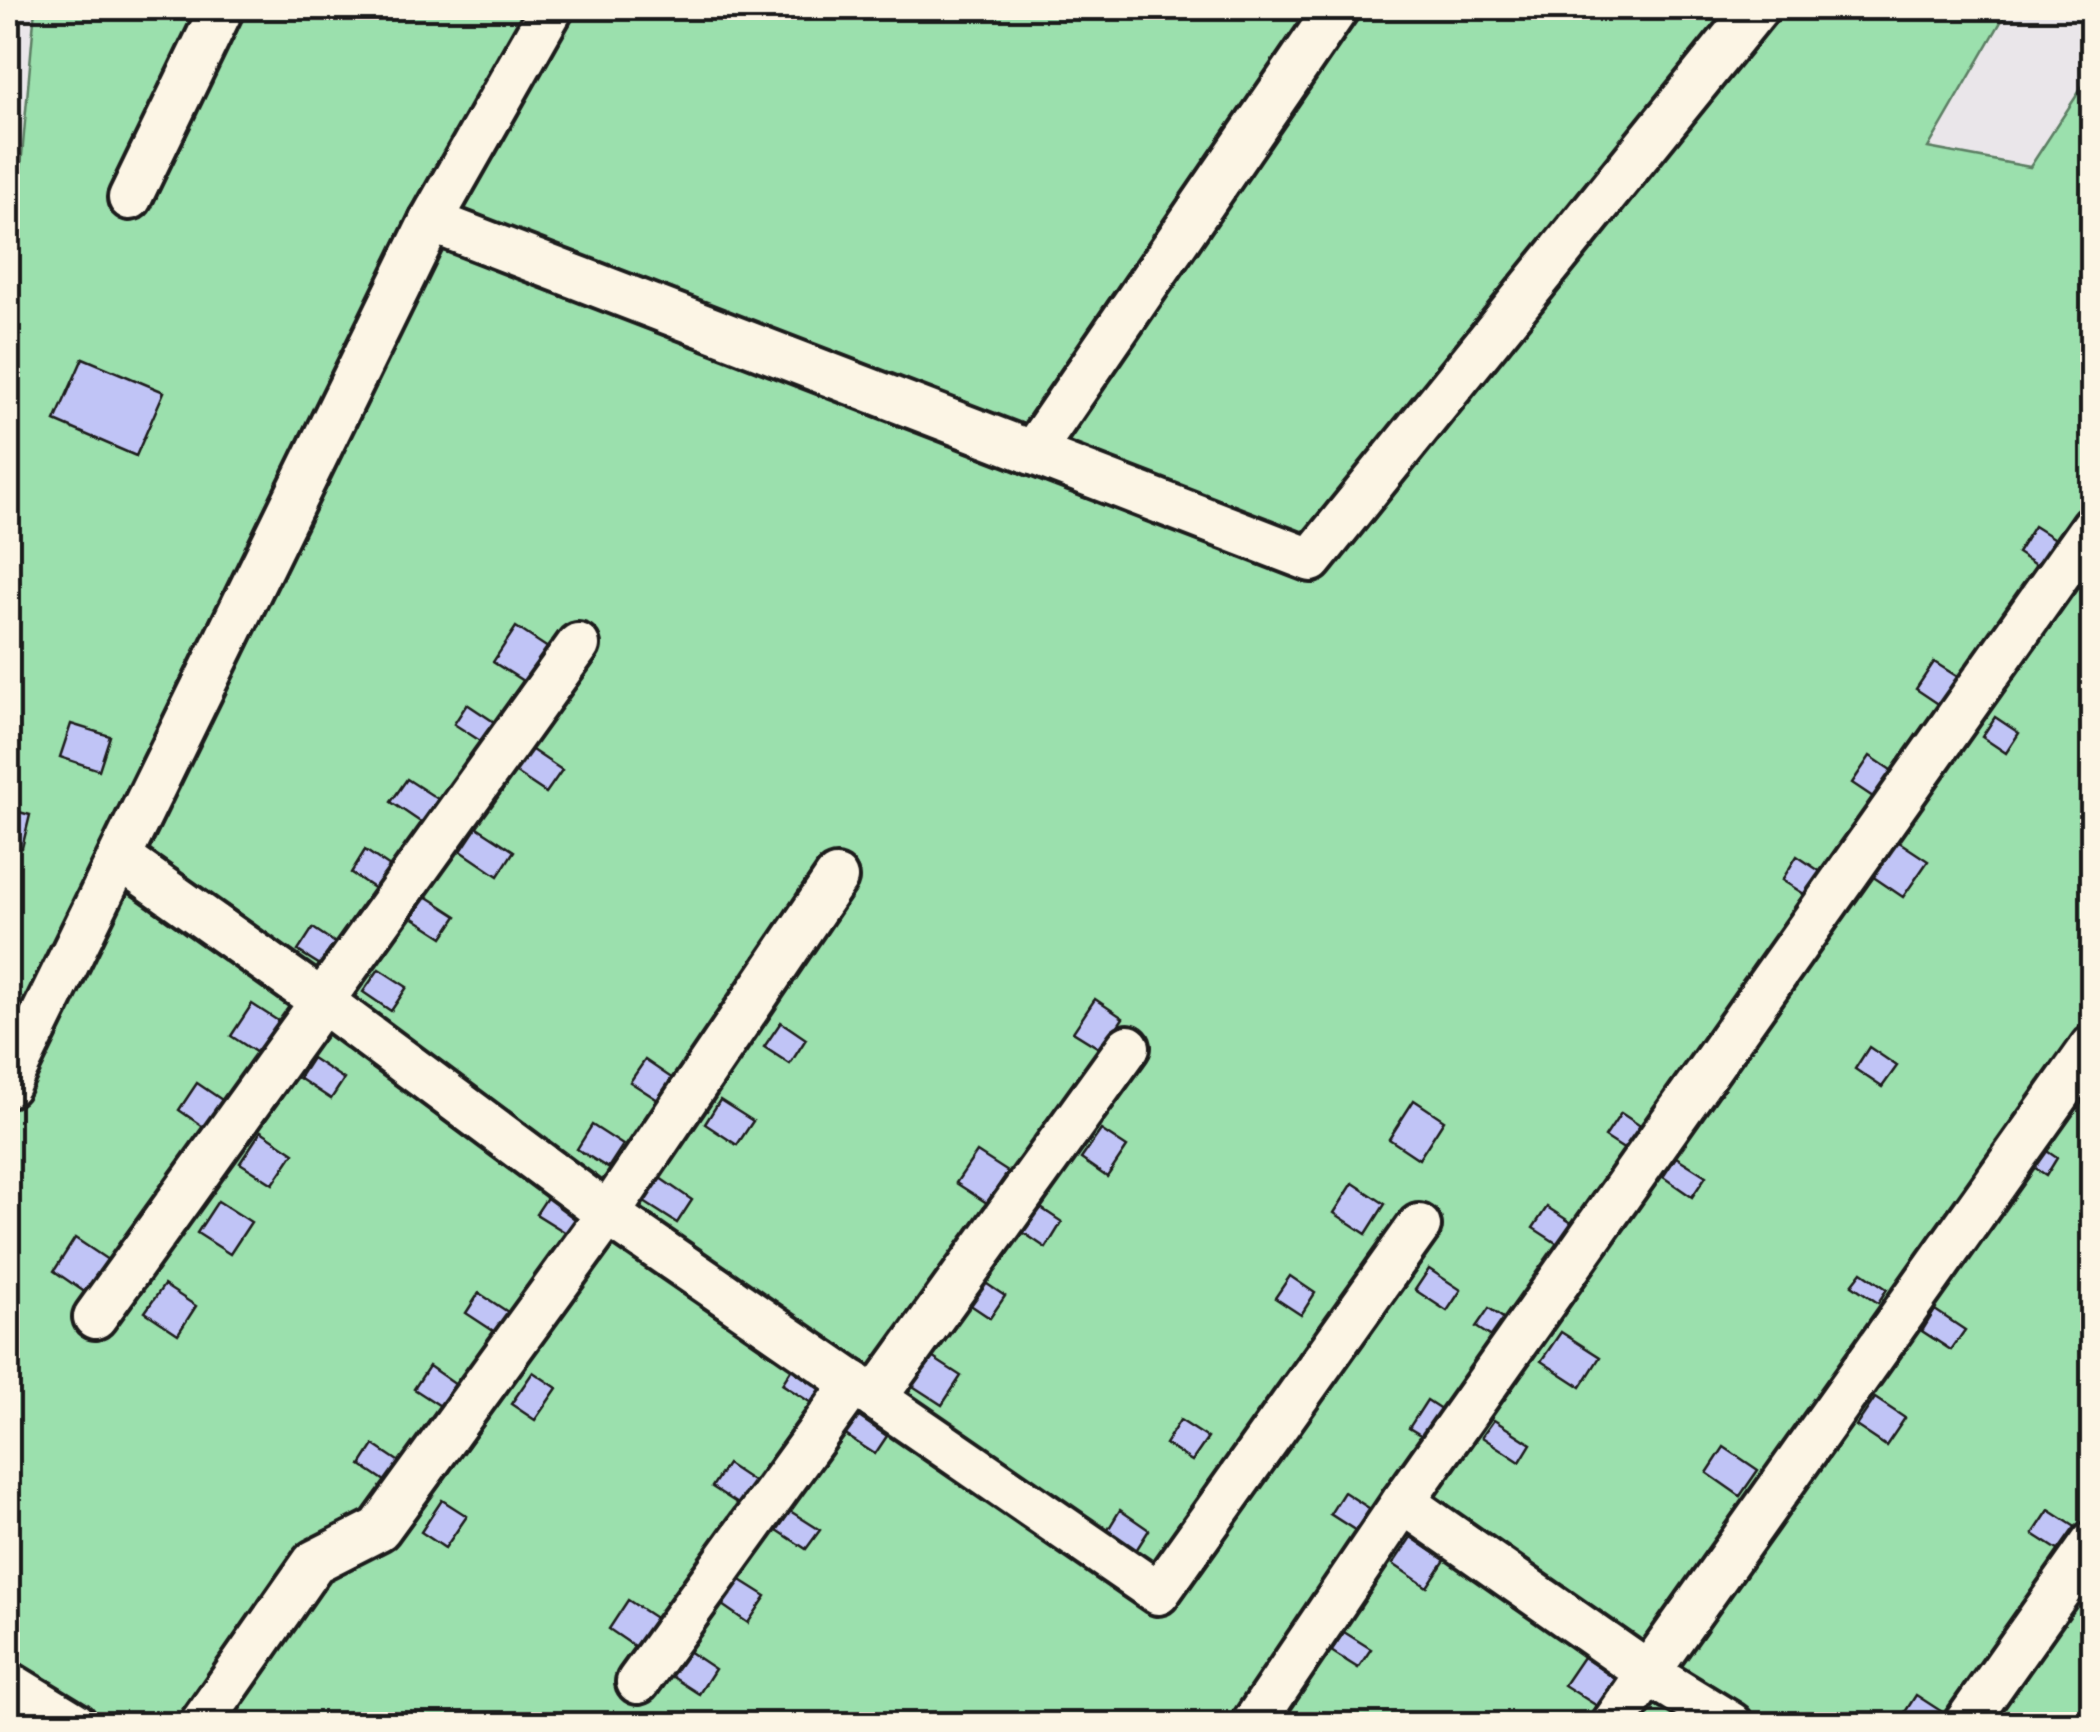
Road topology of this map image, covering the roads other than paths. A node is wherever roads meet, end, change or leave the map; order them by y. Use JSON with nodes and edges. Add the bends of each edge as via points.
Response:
{"nodes":[{"id":1,"x":222,"y":8,"type":"edge"},
{"id":2,"x":552,"y":8,"type":"edge"},
{"id":3,"x":1337,"y":8,"type":"edge"},
{"id":4,"x":1757,"y":8,"type":"edge"},
{"id":5,"x":130,"y":198,"type":"dead end"},
{"id":6,"x":431,"y":220,"type":"junction"},
{"id":7,"x":1032,"y":452,"type":"junction"},
{"id":8,"x":2092,"y":527,"type":"edge"},
{"id":9,"x":578,"y":645,"type":"dead end"},
{"id":10,"x":120,"y":858,"type":"junction"},
{"id":11,"x":836,"y":878,"type":"dead end"},
{"id":12,"x":323,"y":1002,"type":"junction"},
{"id":13,"x":1128,"y":1047,"type":"dead end"},
{"id":14,"x":2092,"y":1048,"type":"edge"},
{"id":15,"x":8,"y":1085,"type":"edge"},
{"id":16,"x":608,"y":1214,"type":"junction"},
{"id":17,"x":1419,"y":1226,"type":"dead end"},
{"id":18,"x":95,"y":1317,"type":"dead end"},
{"id":19,"x":864,"y":1391,"type":"junction"},
{"id":20,"x":1403,"y":1502,"type":"junction"},
{"id":21,"x":2092,"y":1544,"type":"edge"},
{"id":22,"x":1648,"y":1673,"type":"junction"},
{"id":23,"x":638,"y":1682,"type":"dead end"},
{"id":24,"x":8,"y":1683,"type":"edge"},
{"id":25,"x":75,"y":1724,"type":"edge"},
{"id":26,"x":201,"y":1724,"type":"edge"},
{"id":27,"x":1253,"y":1724,"type":"edge"},
{"id":28,"x":1613,"y":1724,"type":"edge"},
{"id":29,"x":1731,"y":1724,"type":"edge"},
{"id":30,"x":1965,"y":1724,"type":"edge"}],
"edges":[{"from":1,"to":5,"type":"street"},
{"from":2,"to":6,"type":"street"},
{"from":3,"to":7,"type":"street"},
{"from":4,"to":7,"type":"street","via":[[1311,560]]},
{"from":6,"to":7,"type":"street"},
{"from":6,"to":10,"type":"street"},
{"from":8,"to":20,"type":"street"},
{"from":9,"to":12,"type":"street"},
{"from":10,"to":12,"type":"street"},
{"from":10,"to":15,"type":"street"},
{"from":11,"to":16,"type":"street"},
{"from":12,"to":16,"type":"street"},
{"from":12,"to":18,"type":"street"},
{"from":13,"to":19,"type":"street"},
{"from":14,"to":22,"type":"street"},
{"from":16,"to":19,"type":"street"},
{"from":16,"to":26,"type":"street","via":[[379,1528],[314,1562]]},
{"from":17,"to":19,"type":"street","via":[[1158,1593]]},
{"from":19,"to":23,"type":"street"},
{"from":20,"to":22,"type":"street"},
{"from":20,"to":27,"type":"street"},
{"from":21,"to":30,"type":"street"},
{"from":22,"to":28,"type":"street"},
{"from":22,"to":29,"type":"street"},
{"from":24,"to":25,"type":"street"}]}
